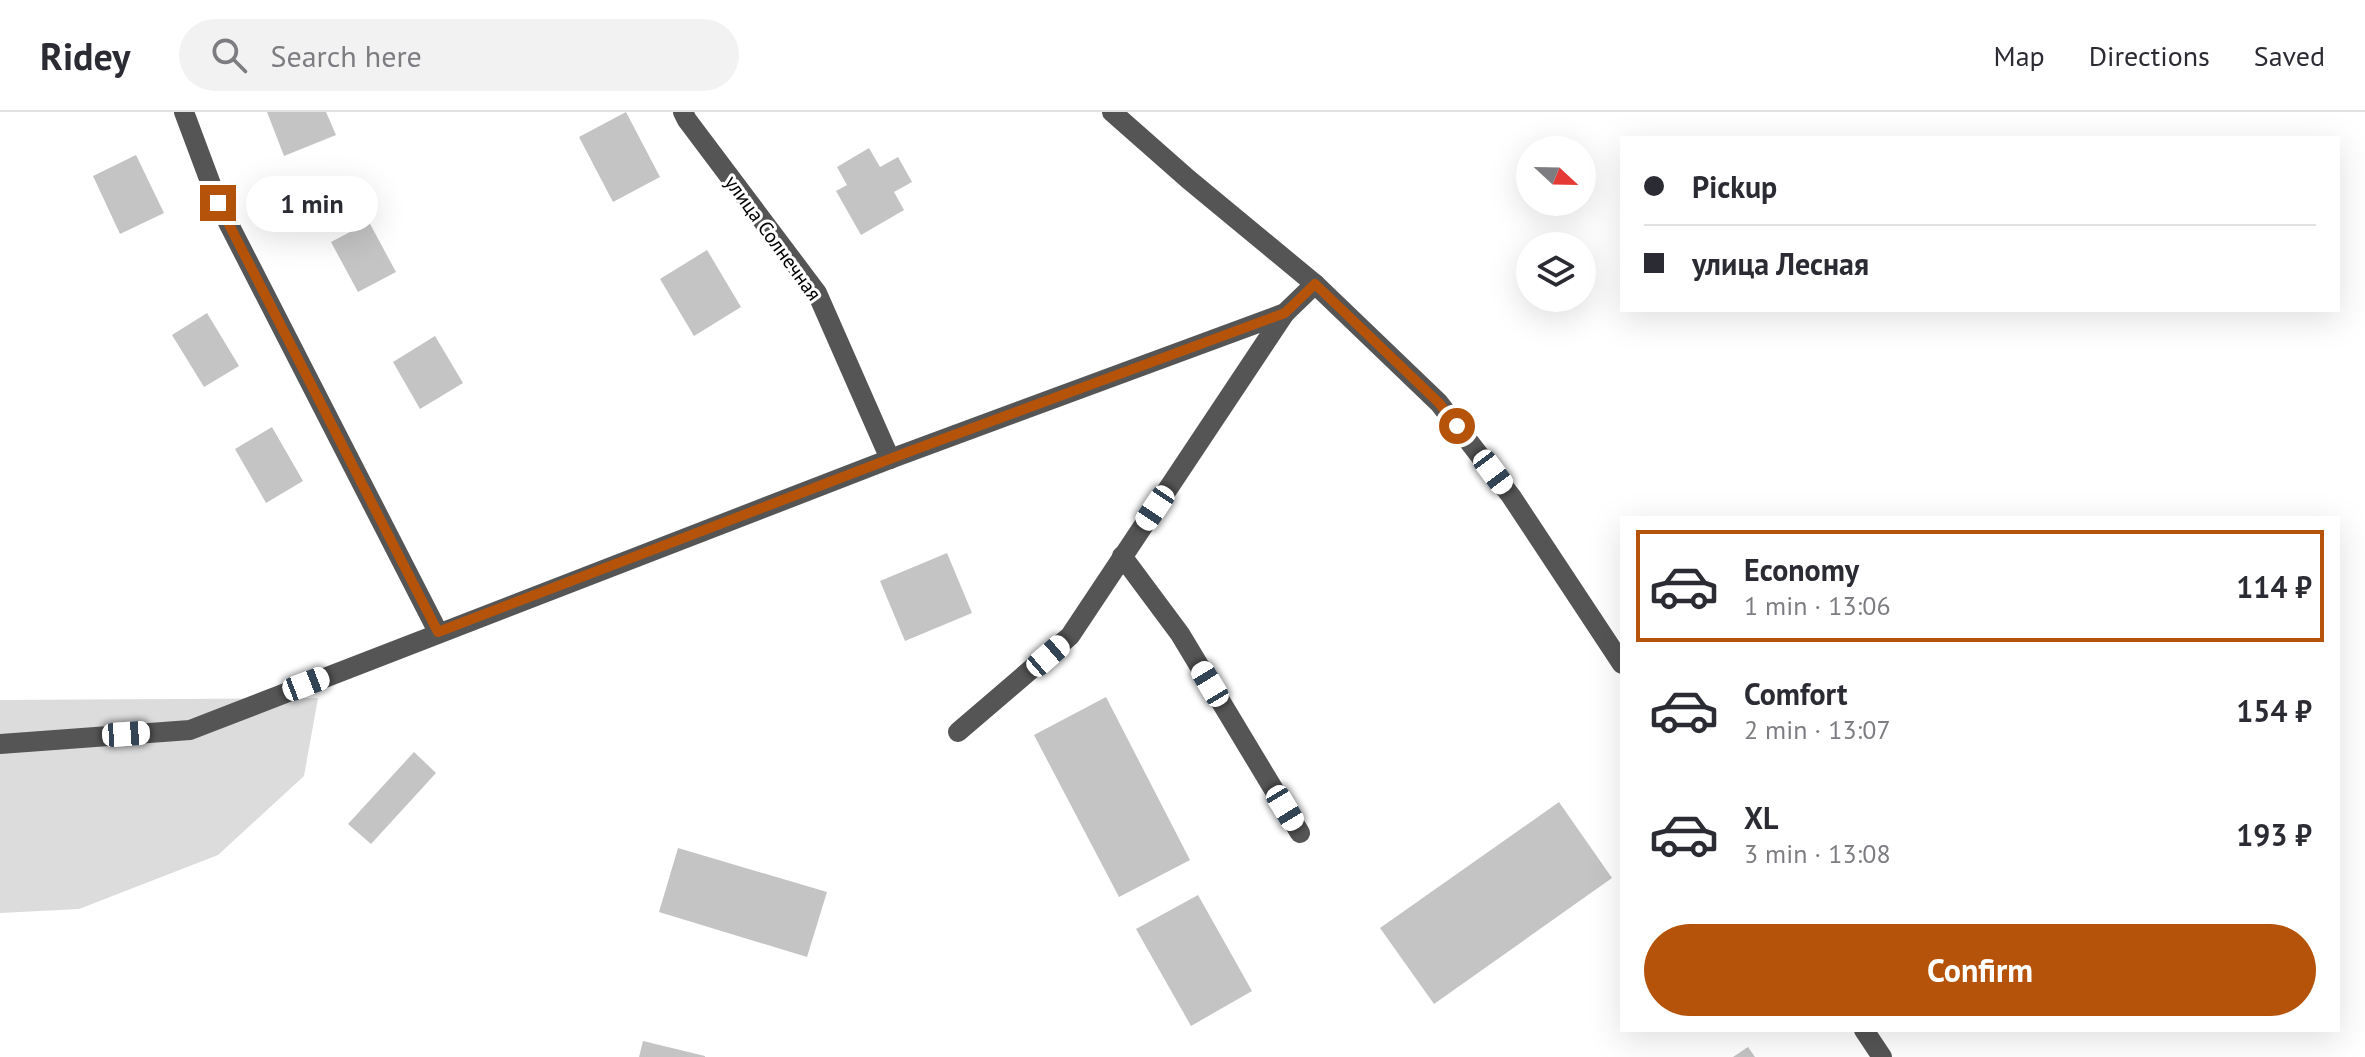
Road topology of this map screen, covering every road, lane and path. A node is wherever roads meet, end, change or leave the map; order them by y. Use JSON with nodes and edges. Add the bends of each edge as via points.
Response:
{"nodes":[{"id":1,"x":184,"y":112,"type":"edge"},
{"id":2,"x":683,"y":112,"type":"edge"},
{"id":3,"x":1112,"y":112,"type":"edge"},
{"id":4,"x":1315,"y":284,"type":"junction"},
{"id":5,"x":1285,"y":313,"type":"junction"},
{"id":6,"x":890,"y":459,"type":"junction"},
{"id":7,"x":1122,"y":556,"type":"junction"},
{"id":8,"x":438,"y":632,"type":"junction"},
{"id":9,"x":1620,"y":661,"type":"edge"},
{"id":10,"x":958,"y":732,"type":"dead end"},
{"id":11,"x":0,"y":744,"type":"edge"},
{"id":12,"x":1300,"y":833,"type":"dead end"},
{"id":13,"x":1865,"y":1032,"type":"edge"},
{"id":14,"x":1882,"y":1057,"type":"edge"}],
"edges":[{"from":1,"to":8,"type":"street","via":[[218,203]]},
{"from":2,"to":6,"type":"street","name":"улица Солнечная","via":[[817,293]]},
{"from":3,"to":4,"type":"street"},
{"from":4,"to":5,"type":"street"},
{"from":4,"to":9,"type":"street","via":[[1439,403],[1511,496]]},
{"from":5,"to":6,"type":"street"},
{"from":5,"to":7,"type":"street"},
{"from":6,"to":8,"type":"street"},
{"from":7,"to":10,"type":"street","via":[[1070,636]]},
{"from":7,"to":12,"type":"street","via":[[1180,634]]},
{"from":8,"to":11,"type":"street","via":[[190,730]]},
{"from":13,"to":14,"type":"street"}]}
